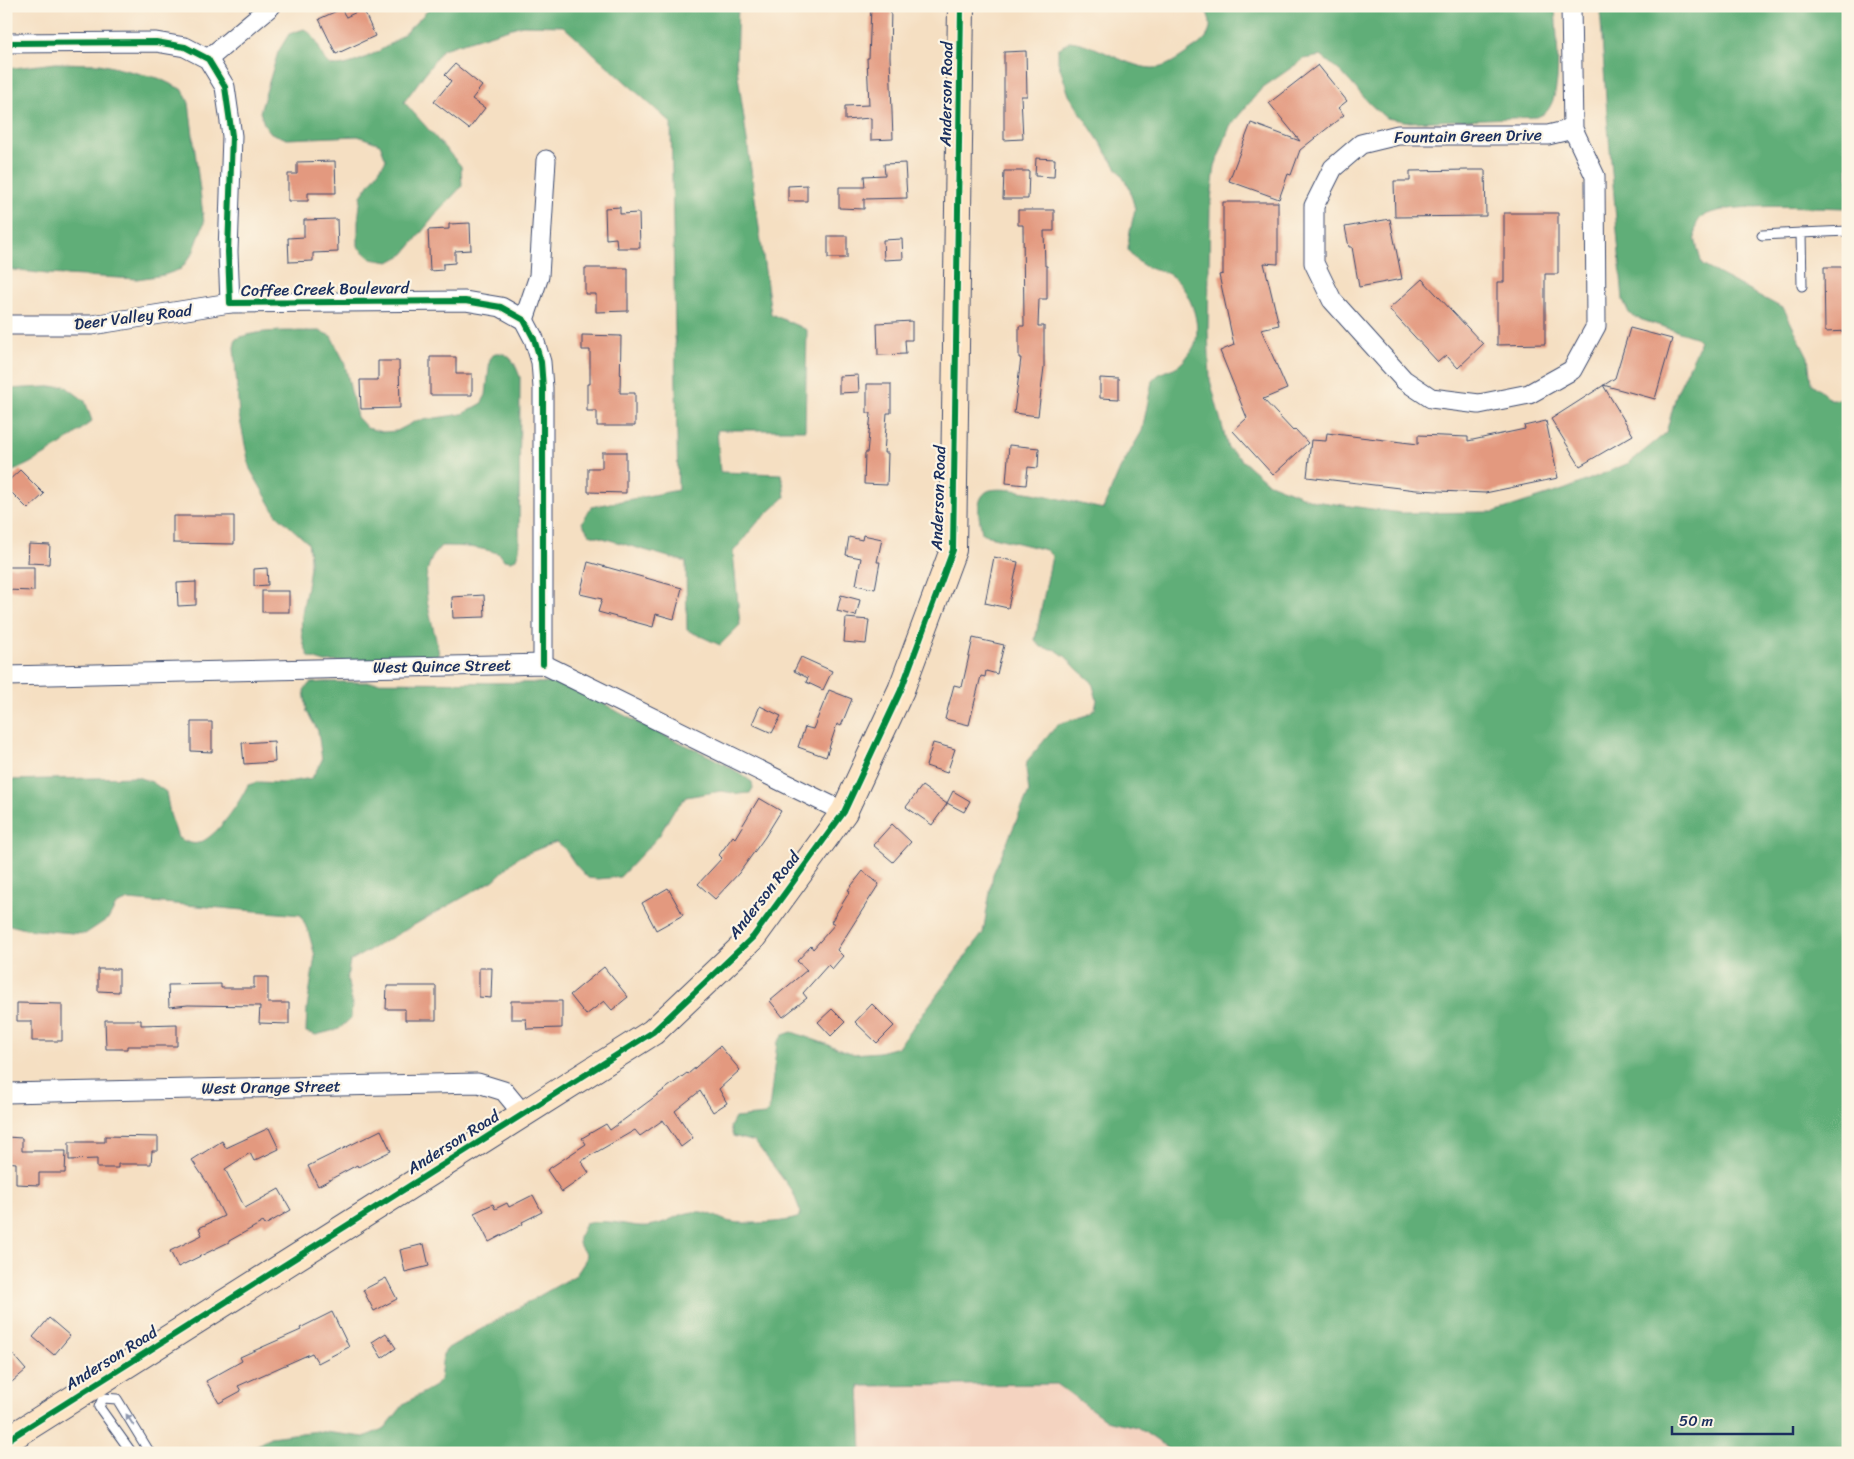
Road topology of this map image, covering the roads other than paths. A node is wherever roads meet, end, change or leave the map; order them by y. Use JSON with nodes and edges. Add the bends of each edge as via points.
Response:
{"nodes":[{"id":1,"x":271,"y":6,"type":"edge"},
{"id":2,"x":961,"y":6,"type":"edge"},
{"id":3,"x":1571,"y":6,"type":"edge"},
{"id":4,"x":6,"y":43,"type":"edge"},
{"id":5,"x":208,"y":59,"type":"junction"},
{"id":6,"x":1573,"y":129,"type":"junction"},
{"id":7,"x":546,"y":160,"type":"dead end"},
{"id":8,"x":1848,"y":231,"type":"edge"},
{"id":9,"x":1801,"y":233,"type":"junction"},
{"id":10,"x":1762,"y":235,"type":"dead end"},
{"id":11,"x":1802,"y":286,"type":"dead end"},
{"id":12,"x":230,"y":304,"type":"junction"},
{"id":13,"x":524,"y":320,"type":"junction"},
{"id":14,"x":6,"y":325,"type":"edge"},
{"id":15,"x":543,"y":664,"type":"junction"},
{"id":16,"x":6,"y":676,"type":"edge"},
{"id":17,"x":844,"y":812,"type":"junction"},
{"id":18,"x":6,"y":1093,"type":"edge"},
{"id":19,"x":524,"y":1114,"type":"junction"},
{"id":20,"x":99,"y":1391,"type":"junction"},
{"id":21,"x":6,"y":1441,"type":"edge"},
{"id":22,"x":132,"y":1453,"type":"edge"},
{"id":23,"x":150,"y":1453,"type":"edge"}],
"edges":[{"from":1,"to":5,"type":"street"},
{"from":2,"to":17,"type":"street","name":"Anderson Road","via":[[953,550],[901,690]]},
{"from":3,"to":6,"type":"street","name":"Fountain Green Drive"},
{"from":4,"to":5,"type":"street","via":[[156,42],[185,47]]},
{"from":5,"to":12,"type":"street","name":"Coffee Creek Boulevard","via":[[225,88],[232,136],[228,252]]},
{"from":6,"to":6,"type":"street","name":"Fountain Green Drive","via":[[1595,176],[1596,326],[1572,370],[1528,394],[1479,404],[1430,398],[1404,380],[1332,300],[1314,263],[1314,206],[1332,168],[1361,144],[1398,135],[1548,136]]},
{"from":7,"to":13,"type":"street","via":[[539,276]]},
{"from":8,"to":9,"type":"lane"},
{"from":9,"to":10,"type":"lane"},
{"from":9,"to":11,"type":"lane"},
{"from":12,"to":13,"type":"street","name":"Coffee Creek Boulevard","via":[[465,301],[501,307]]},
{"from":12,"to":14,"type":"street","name":"Deer Valley Road","via":[[92,325]]},
{"from":13,"to":15,"type":"street","via":[[541,362],[543,388]]},
{"from":15,"to":16,"type":"street","name":"West Quince Street"},
{"from":15,"to":17,"type":"street","name":"West Quince Street"},
{"from":17,"to":19,"type":"street","name":"Anderson Road","via":[[753,937],[653,1032]]},
{"from":18,"to":19,"type":"street","name":"West Orange Street","via":[[478,1084],[504,1091]]},
{"from":19,"to":20,"type":"street","name":"Anderson Road"},
{"from":20,"to":21,"type":"street","name":"Anderson Road"},
{"from":20,"to":22,"type":"lane","via":[[99,1407]]},
{"from":23,"to":20,"type":"lane","one_way":true,"via":[[117,1399]]}]}
